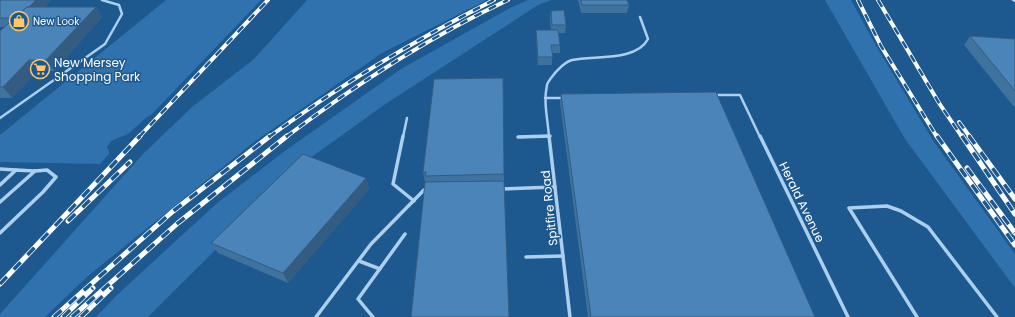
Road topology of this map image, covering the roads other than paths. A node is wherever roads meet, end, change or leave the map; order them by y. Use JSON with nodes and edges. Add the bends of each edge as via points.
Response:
{"nodes":[{"id":1,"x":102,"y":0,"type":"edge"},
{"id":2,"x":640,"y":17,"type":"dead end"},
{"id":3,"x":708,"y":96,"type":"edge"},
{"id":4,"x":546,"y":98,"type":"junction"},
{"id":5,"x":569,"y":98,"type":"edge"},
{"id":6,"x":0,"y":118,"type":"edge"},
{"id":7,"x":407,"y":118,"type":"dead end"},
{"id":8,"x":550,"y":136,"type":"junction"},
{"id":9,"x":518,"y":137,"type":"dead end"},
{"id":10,"x":0,"y":169,"type":"edge"},
{"id":11,"x":16,"y":170,"type":"junction"},
{"id":12,"x":35,"y":171,"type":"junction"},
{"id":13,"x":0,"y":185,"type":"edge"},
{"id":14,"x":555,"y":187,"type":"junction"},
{"id":15,"x":493,"y":189,"type":"edge"},
{"id":16,"x":431,"y":190,"type":"edge"},
{"id":17,"x":414,"y":200,"type":"junction"},
{"id":18,"x":0,"y":202,"type":"edge"},
{"id":19,"x":0,"y":233,"type":"edge"},
{"id":20,"x":405,"y":234,"type":"dead end"},
{"id":21,"x":563,"y":256,"type":"junction"},
{"id":22,"x":526,"y":257,"type":"dead end"},
{"id":23,"x":359,"y":261,"type":"junction"},
{"id":24,"x":380,"y":269,"type":"junction"},
{"id":25,"x":316,"y":317,"type":"edge"},
{"id":26,"x":373,"y":317,"type":"edge"},
{"id":27,"x":570,"y":317,"type":"edge"},
{"id":28,"x":848,"y":317,"type":"edge"},
{"id":29,"x":917,"y":317,"type":"edge"},
{"id":30,"x":997,"y":317,"type":"edge"}],
"edges":[{"from":1,"to":6,"type":"lane","via":[[119,4],[122,14],[105,44]]},
{"from":2,"to":4,"type":"lane","name":"Spitfire Road","via":[[648,39],[645,45],[613,57],[572,60],[563,64],[547,83]]},
{"from":3,"to":28,"type":"lane","name":"Herald Avenue","via":[[740,95]]},
{"from":4,"to":5,"type":"lane"},
{"from":4,"to":8,"type":"lane","name":"Spitfire Road"},
{"from":7,"to":17,"type":"lane","via":[[394,184]]},
{"from":8,"to":9,"type":"lane"},
{"from":8,"to":14,"type":"lane","name":"Spitfire Road"},
{"from":10,"to":11,"type":"lane"},
{"from":11,"to":12,"type":"lane"},
{"from":11,"to":13,"type":"lane"},
{"from":12,"to":18,"type":"lane"},
{"from":12,"to":19,"type":"lane","via":[[46,169],[53,172],[56,177]]},
{"from":14,"to":15,"type":"lane"},
{"from":14,"to":21,"type":"lane","name":"Spitfire Road"},
{"from":16,"to":17,"type":"lane","via":[[424,190]]},
{"from":17,"to":23,"type":"lane","via":[[371,244]]},
{"from":20,"to":24,"type":"lane"},
{"from":21,"to":22,"type":"lane"},
{"from":21,"to":27,"type":"lane","name":"Spitfire Road"},
{"from":23,"to":24,"type":"lane"},
{"from":23,"to":25,"type":"lane"},
{"from":24,"to":26,"type":"lane","via":[[358,299]]},
{"from":29,"to":30,"type":"lane","via":[[849,208],[887,206],[928,227]]}]}
